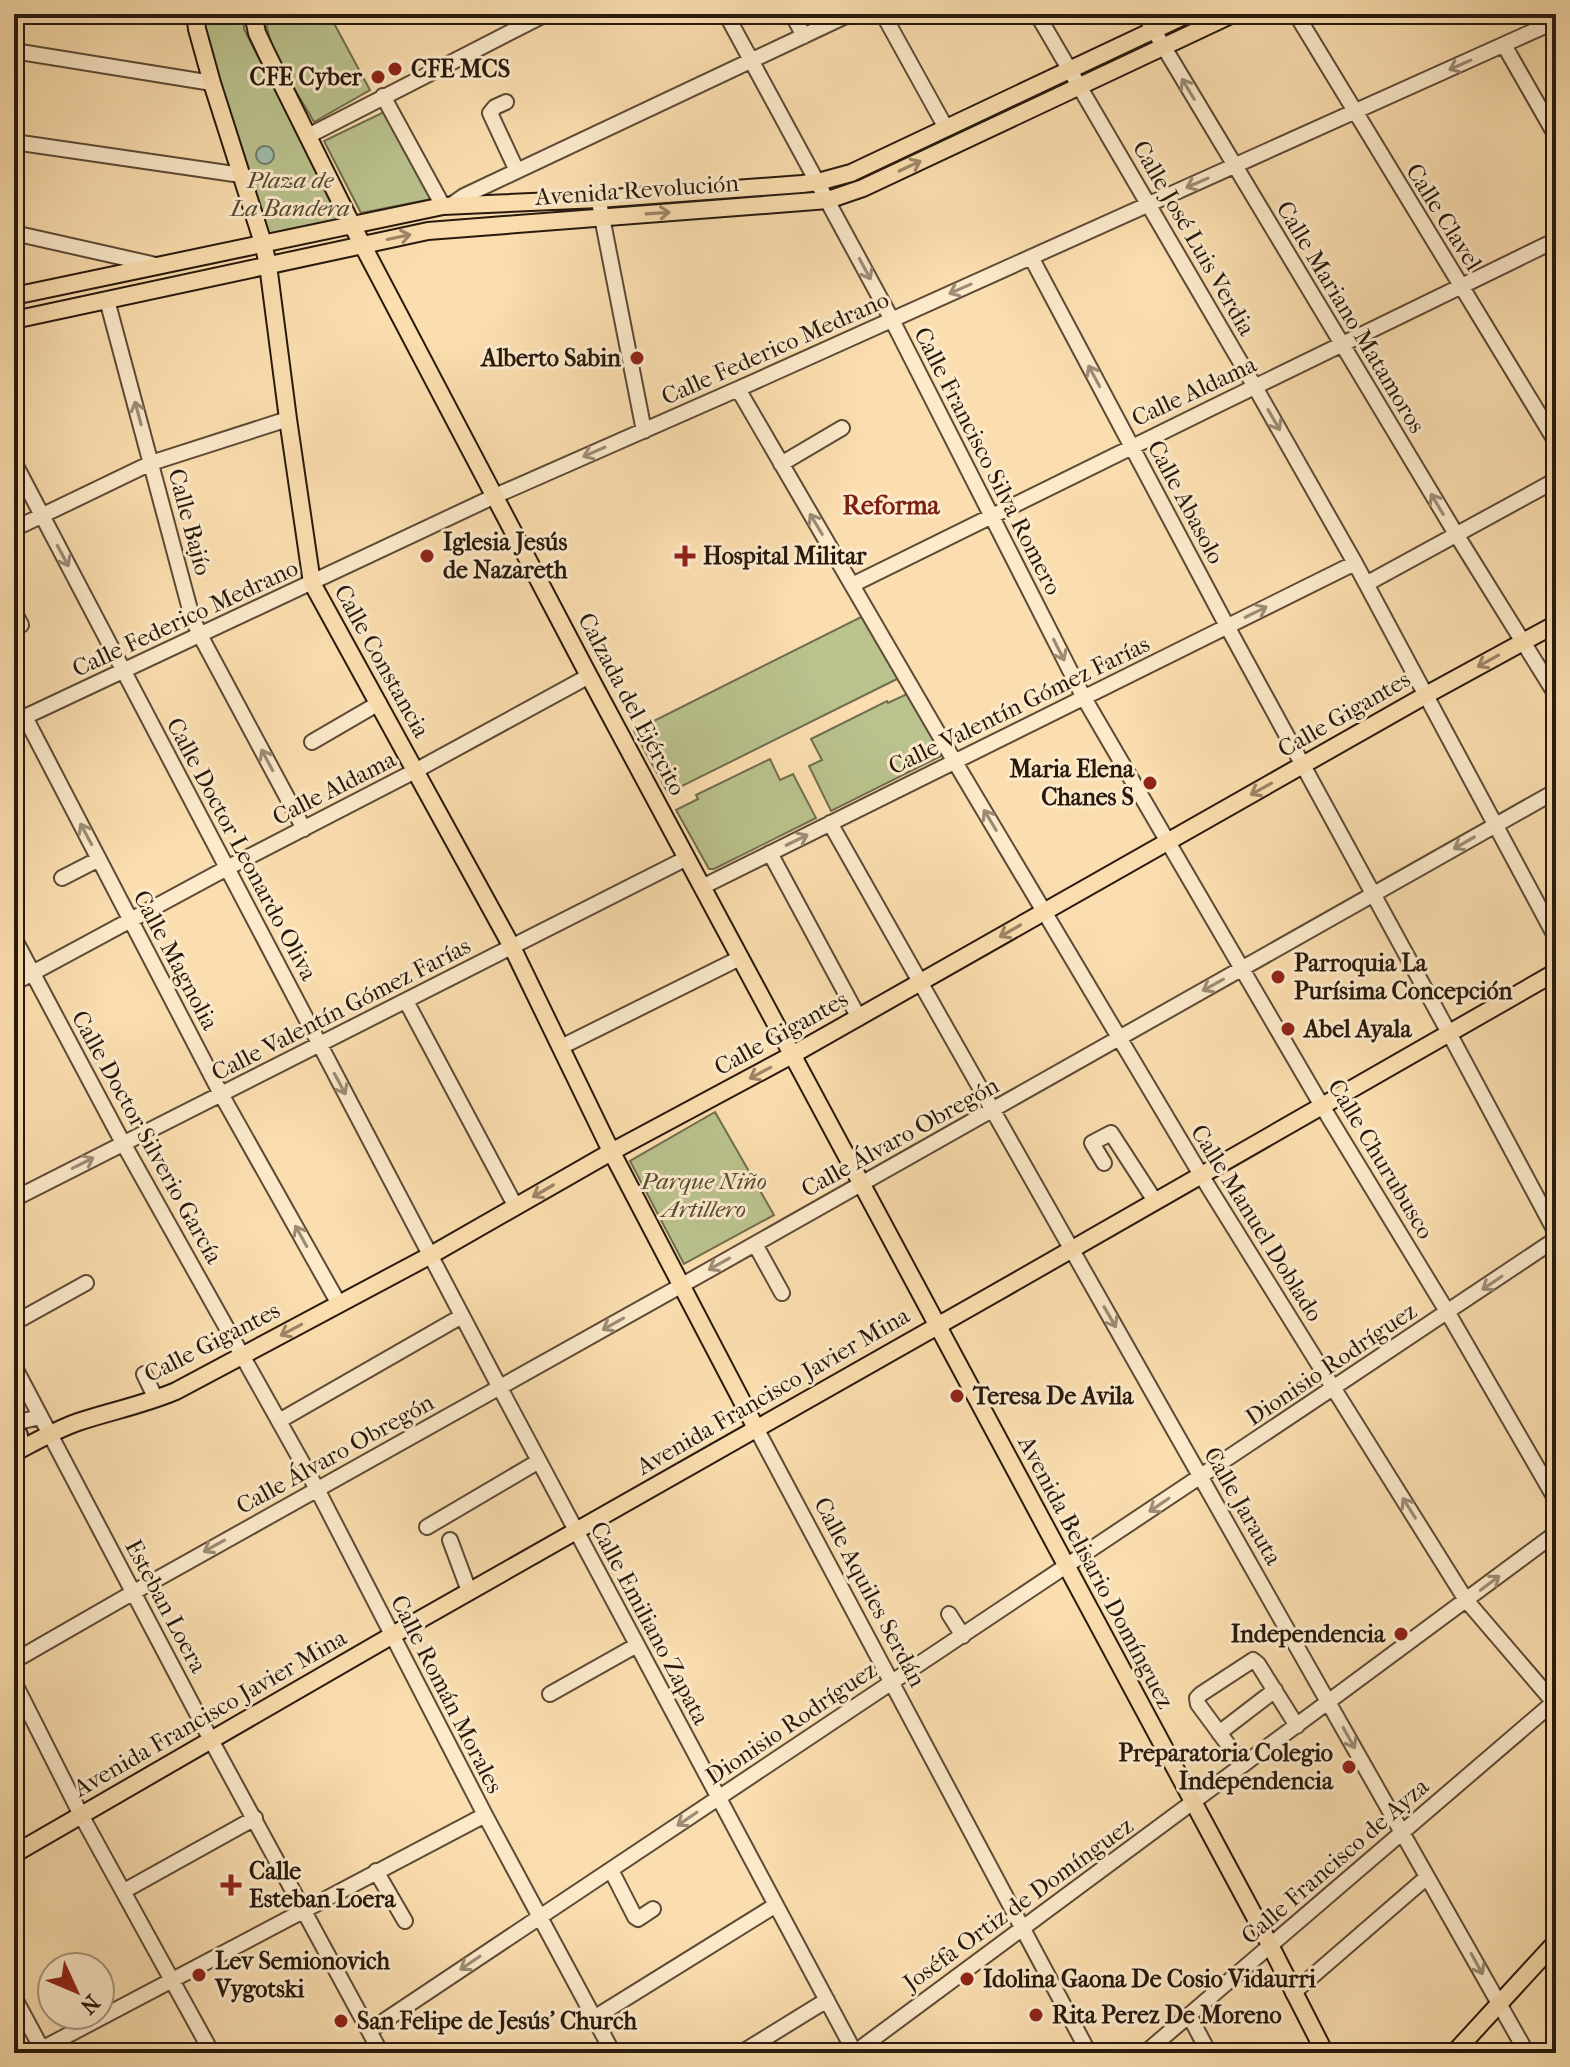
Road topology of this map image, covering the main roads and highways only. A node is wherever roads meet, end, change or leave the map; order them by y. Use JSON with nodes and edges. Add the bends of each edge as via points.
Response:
{"nodes":[{"id":1,"x":195,"y":14,"type":"edge"},
{"id":2,"x":253,"y":14,"type":"edge"},
{"id":3,"x":1188,"y":14,"type":"edge"},
{"id":4,"x":1233,"y":14,"type":"edge"},
{"id":5,"x":352,"y":225,"type":"junction"},
{"id":6,"x":263,"y":243,"type":"junction"},
{"id":7,"x":362,"y":245,"type":"junction"},
{"id":8,"x":268,"y":265,"type":"junction"},
{"id":9,"x":14,"y":296,"type":"edge"},
{"id":10,"x":14,"y":320,"type":"edge"},
{"id":11,"x":1556,"y":624,"type":"edge"},
{"id":12,"x":1556,"y":972,"type":"edge"},
{"id":13,"x":792,"y":1055,"type":"junction"},
{"id":14,"x":611,"y":1152,"type":"junction"},
{"id":15,"x":936,"y":1326,"type":"junction"},
{"id":16,"x":14,"y":1425,"type":"edge"},
{"id":17,"x":756,"y":1428,"type":"junction"},
{"id":18,"x":17,"y":1452,"type":"edge"},
{"id":19,"x":14,"y":1854,"type":"edge"},
{"id":20,"x":1556,"y":1942,"type":"edge"},
{"id":21,"x":1325,"y":2053,"type":"edge"},
{"id":22,"x":1454,"y":2053,"type":"edge"}],
"edges":[{"from":1,"to":6,"type":"main road","name":"Calle Constancia"},
{"from":2,"to":5,"type":"main road","name":"Calzada del Ejército","via":[[257,33]]},
{"from":3,"to":5,"type":"main road","name":"Avenida Revolución","via":[[851,173],[818,182],[447,206]]},
{"from":7,"to":4,"type":"main road","name":"Avenida Revolución","one_way":true,"via":[[455,228],[828,200]]},
{"from":5,"to":6,"type":"main road","name":"Avenida Revolución"},
{"from":5,"to":7,"type":"main road","name":"Calzada del Ejército"},
{"from":6,"to":8,"type":"main road","name":"Calle Constancia"},
{"from":6,"to":9,"type":"main road","name":"Avenida Revolución"},
{"from":7,"to":8,"type":"main road","name":"Avenida Revolución"},
{"from":7,"to":13,"type":"main road","name":"Calzada del Ejército"},
{"from":8,"to":10,"type":"main road","name":"Avenida Revolución"},
{"from":8,"to":14,"type":"main road","name":"Calle Constancia","via":[[312,583],[512,947]]},
{"from":11,"to":13,"type":"main road","name":"Calle Gigantes","one_way":true},
{"from":12,"to":15,"type":"main road","name":"Avenida Francisco Javier Mina"},
{"from":13,"to":14,"type":"main road","name":"Calle Gigantes","one_way":true},
{"from":13,"to":15,"type":"main road","name":"Calzada del Ejército"},
{"from":14,"to":17,"type":"main road","name":"Calle Aquiles Serdán"},
{"from":14,"to":18,"type":"main road","name":"Calle Gigantes","one_way":true,"via":[[176,1391],[78,1422]]},
{"from":15,"to":17,"type":"main road","name":"Avenida Francisco Javier Mina"},
{"from":15,"to":21,"type":"main road","name":"Avenida Belisario Domínguez"},
{"from":16,"to":18,"type":"main road"},
{"from":17,"to":19,"type":"main road","name":"Avenida Francisco Javier Mina"},
{"from":20,"to":22,"type":"main road"}]}
